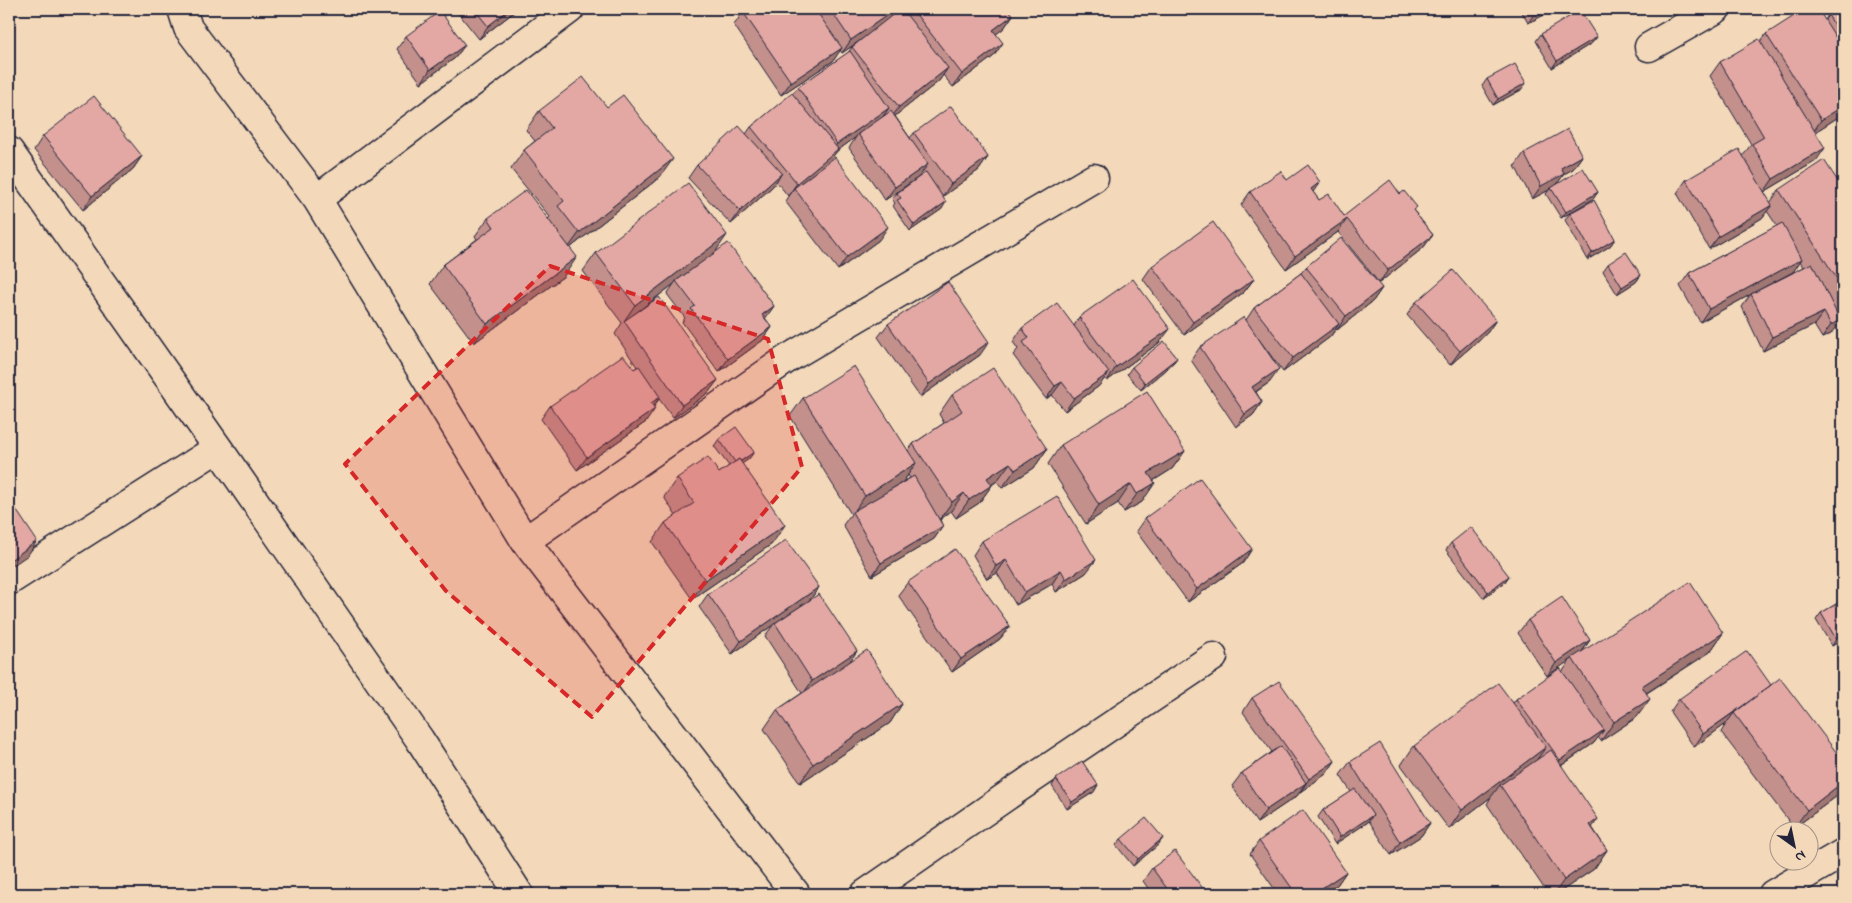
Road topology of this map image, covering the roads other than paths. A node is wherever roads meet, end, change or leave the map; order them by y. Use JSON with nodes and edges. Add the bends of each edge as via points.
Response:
{"nodes":[{"id":1,"x":182,"y":9,"type":"edge"},
{"id":2,"x":570,"y":9,"type":"edge"},
{"id":3,"x":1716,"y":9,"type":"edge"},
{"id":4,"x":1649,"y":47,"type":"dead end"},
{"id":5,"x":9,"y":151,"type":"edge"},
{"id":6,"x":1094,"y":178,"type":"dead end"},
{"id":7,"x":317,"y":199,"type":"junction"},
{"id":8,"x":218,"y":448,"type":"junction"},
{"id":9,"x":525,"y":541,"type":"junction"},
{"id":10,"x":9,"y":581,"type":"edge"},
{"id":11,"x":1213,"y":657,"type":"dead end"},
{"id":12,"x":1843,"y":853,"type":"edge"},
{"id":13,"x":519,"y":894,"type":"edge"},
{"id":14,"x":796,"y":894,"type":"edge"},
{"id":15,"x":865,"y":894,"type":"edge"},
{"id":16,"x":1773,"y":894,"type":"edge"}],
"edges":[{"from":1,"to":7,"type":"street","via":[[188,28]]},
{"from":2,"to":7,"type":"street"},
{"from":3,"to":4,"type":"street"},
{"from":5,"to":8,"type":"street"},
{"from":6,"to":9,"type":"street","via":[[787,359]]},
{"from":7,"to":9,"type":"street"},
{"from":8,"to":10,"type":"street"},
{"from":8,"to":13,"type":"street","via":[[420,740]]},
{"from":9,"to":14,"type":"street"},
{"from":11,"to":15,"type":"street"},
{"from":12,"to":16,"type":"street"}]}
